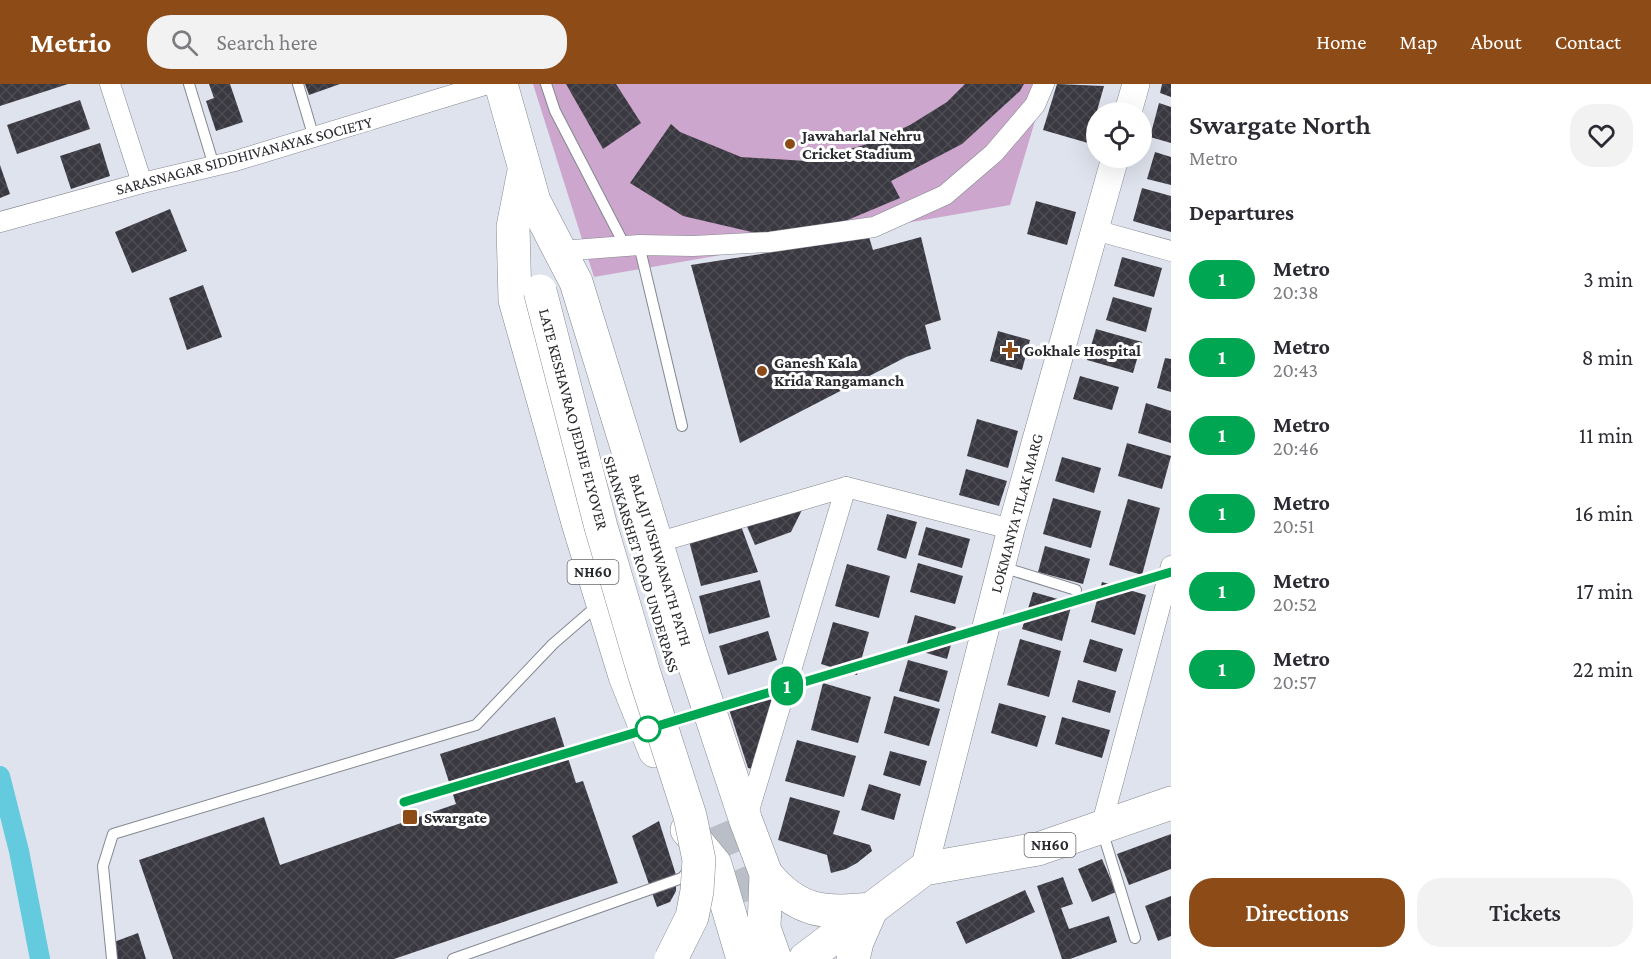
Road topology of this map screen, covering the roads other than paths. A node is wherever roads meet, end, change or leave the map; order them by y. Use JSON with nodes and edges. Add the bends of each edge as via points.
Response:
{"nodes":[{"id":1,"x":110,"y":84,"type":"edge"},
{"id":2,"x":189,"y":84,"type":"edge"},
{"id":3,"x":298,"y":84,"type":"edge"},
{"id":4,"x":488,"y":84,"type":"edge"},
{"id":5,"x":501,"y":84,"type":"edge"},
{"id":6,"x":546,"y":84,"type":"edge"},
{"id":7,"x":1044,"y":84,"type":"edge"},
{"id":8,"x":1136,"y":84,"type":"edge"},
{"id":9,"x":1131,"y":102,"type":"edge"},
{"id":10,"x":314,"y":138,"type":"junction"},
{"id":11,"x":214,"y":166,"type":"junction"},
{"id":12,"x":525,"y":167,"type":"junction"},
{"id":13,"x":1112,"y":168,"type":"edge"},
{"id":14,"x":142,"y":183,"type":"junction"},
{"id":15,"x":534,"y":201,"type":"junction"},
{"id":16,"x":0,"y":222,"type":"edge"},
{"id":17,"x":513,"y":226,"type":"junction"},
{"id":18,"x":1095,"y":230,"type":"junction"},
{"id":19,"x":632,"y":246,"type":"junction"},
{"id":20,"x":560,"y":251,"type":"junction"},
{"id":21,"x":1171,"y":251,"type":"edge"},
{"id":22,"x":682,"y":426,"type":"dead end"},
{"id":23,"x":846,"y":487,"type":"junction"},
{"id":24,"x":1011,"y":529,"type":"junction"},
{"id":25,"x":656,"y":543,"type":"junction"},
{"id":26,"x":1171,"y":566,"type":"edge"},
{"id":27,"x":1001,"y":567,"type":"junction"},
{"id":28,"x":1076,"y":590,"type":"dead end"},
{"id":29,"x":602,"y":602,"type":"junction"},
{"id":30,"x":1171,"y":803,"type":"edge"},
{"id":31,"x":735,"y":822,"type":"junction"},
{"id":32,"x":1101,"y":827,"type":"junction"},
{"id":33,"x":687,"y":832,"type":"junction"},
{"id":34,"x":695,"y":864,"type":"junction"},
{"id":35,"x":924,"y":870,"type":"junction"},
{"id":36,"x":766,"y":874,"type":"junction"},
{"id":37,"x":872,"y":909,"type":"junction"},
{"id":38,"x":1135,"y":938,"type":"dead end"},
{"id":39,"x":755,"y":956,"type":"edge"},
{"id":40,"x":112,"y":959,"type":"edge"},
{"id":41,"x":453,"y":959,"type":"edge"},
{"id":42,"x":664,"y":959,"type":"edge"},
{"id":43,"x":671,"y":959,"type":"edge"},
{"id":44,"x":805,"y":959,"type":"edge"},
{"id":45,"x":853,"y":959,"type":"edge"}],
"edges":[{"from":1,"to":14,"type":"street"},
{"from":2,"to":11,"type":"lane"},
{"from":3,"to":10,"type":"lane"},
{"from":4,"to":10,"type":"street","name":"SARASNAGAR SIDDHIVANAYAK SOCIETY"},
{"from":5,"to":12,"type":"highway","name":"BALAJI VISHWANATH PATH","number":"NH60"},
{"from":6,"to":19,"type":"lane","via":[[555,111]]},
{"from":7,"to":19,"type":"street","via":[[1035,105],[994,153],[945,195],[874,227],[770,242]]},
{"from":8,"to":9,"type":"main road"},
{"from":10,"to":11,"type":"street","name":"SARASNAGAR SIDDHIVANAYAK SOCIETY"},
{"from":11,"to":14,"type":"street","name":"SARASNAGAR SIDDHIVANAYAK SOCIETY"},
{"from":12,"to":15,"type":"highway","name":"BALAJI VISHWANATH PATH","number":"NH60"},
{"from":12,"to":17,"type":"highway","name":"BALAJI VISHWANATH PATH","number":"NH60"},
{"from":13,"to":18,"type":"main road","name":"LOKMANYA TILAK MARG"},
{"from":14,"to":16,"type":"street","name":"SARASNAGAR SIDDHIVANAYAK SOCIETY"},
{"from":15,"to":20,"type":"highway","name":"BALAJI VISHWANATH PATH","number":"NH60"},
{"from":15,"to":31,"type":"highway","name":"SHANKARSHET ROAD UNDERPASS","via":[[621,500]]},
{"from":17,"to":29,"type":"highway","name":"BALAJI VISHWANATH PATH","number":"NH60","via":[[515,300]]},
{"from":17,"to":43,"type":"highway","name":"LATE KESHAVRAO JEDHE FLYOVER","bridge":true,"via":[[540,291],[602,527],[690,816],[699,860],[697,891],[692,917]]},
{"from":18,"to":21,"type":"street"},
{"from":18,"to":24,"type":"main road","name":"LOKMANYA TILAK MARG"},
{"from":19,"to":20,"type":"street"},
{"from":19,"to":22,"type":"lane"},
{"from":20,"to":25,"type":"highway","name":"BALAJI VISHWANATH PATH","number":"NH60","via":[[576,282]]},
{"from":23,"to":24,"type":"street"},
{"from":23,"to":25,"type":"street"},
{"from":23,"to":31,"type":"street"},
{"from":24,"to":27,"type":"main road","name":"LOKMANYA TILAK MARG"},
{"from":25,"to":31,"type":"highway","name":"BALAJI VISHWANATH PATH","number":"NH60"},
{"from":26,"to":32,"type":"street"},
{"from":27,"to":28,"type":"lane"},
{"from":27,"to":35,"type":"main road","name":"LOKMANYA TILAK MARG"},
{"from":29,"to":33,"type":"highway","name":"BALAJI VISHWANATH PATH","number":"NH60","via":[[625,676]]},
{"from":29,"to":40,"type":"lane","via":[[554,644],[476,725],[113,834],[102,866]]},
{"from":30,"to":32,"type":"highway","number":"NH60"},
{"from":31,"to":36,"type":"highway","name":"BALAJI VISHWANATH PATH","number":"NH60"},
{"from":32,"to":35,"type":"highway","number":"NH60","via":[[1038,849]]},
{"from":32,"to":38,"type":"lane"},
{"from":33,"to":34,"type":"highway"},
{"from":33,"to":39,"type":"highway","name":"BALAJI VISHWANATH PATH","number":"NH60","via":[[715,864]]},
{"from":34,"to":41,"type":"lane","via":[[682,878]]},
{"from":34,"to":42,"type":"highway","via":[[691,904]]},
{"from":35,"to":37,"type":"highway","number":"NH60"},
{"from":36,"to":37,"type":"highway","number":"NH60","via":[[779,891],[820,910],[838,913]]},
{"from":36,"to":39,"type":"highway","name":"BALAJI VISHWANATH PATH","number":"NH60","via":[[764,928]]},
{"from":37,"to":44,"type":"highway","number":"NH60"},
{"from":37,"to":45,"type":"highway"}]}
